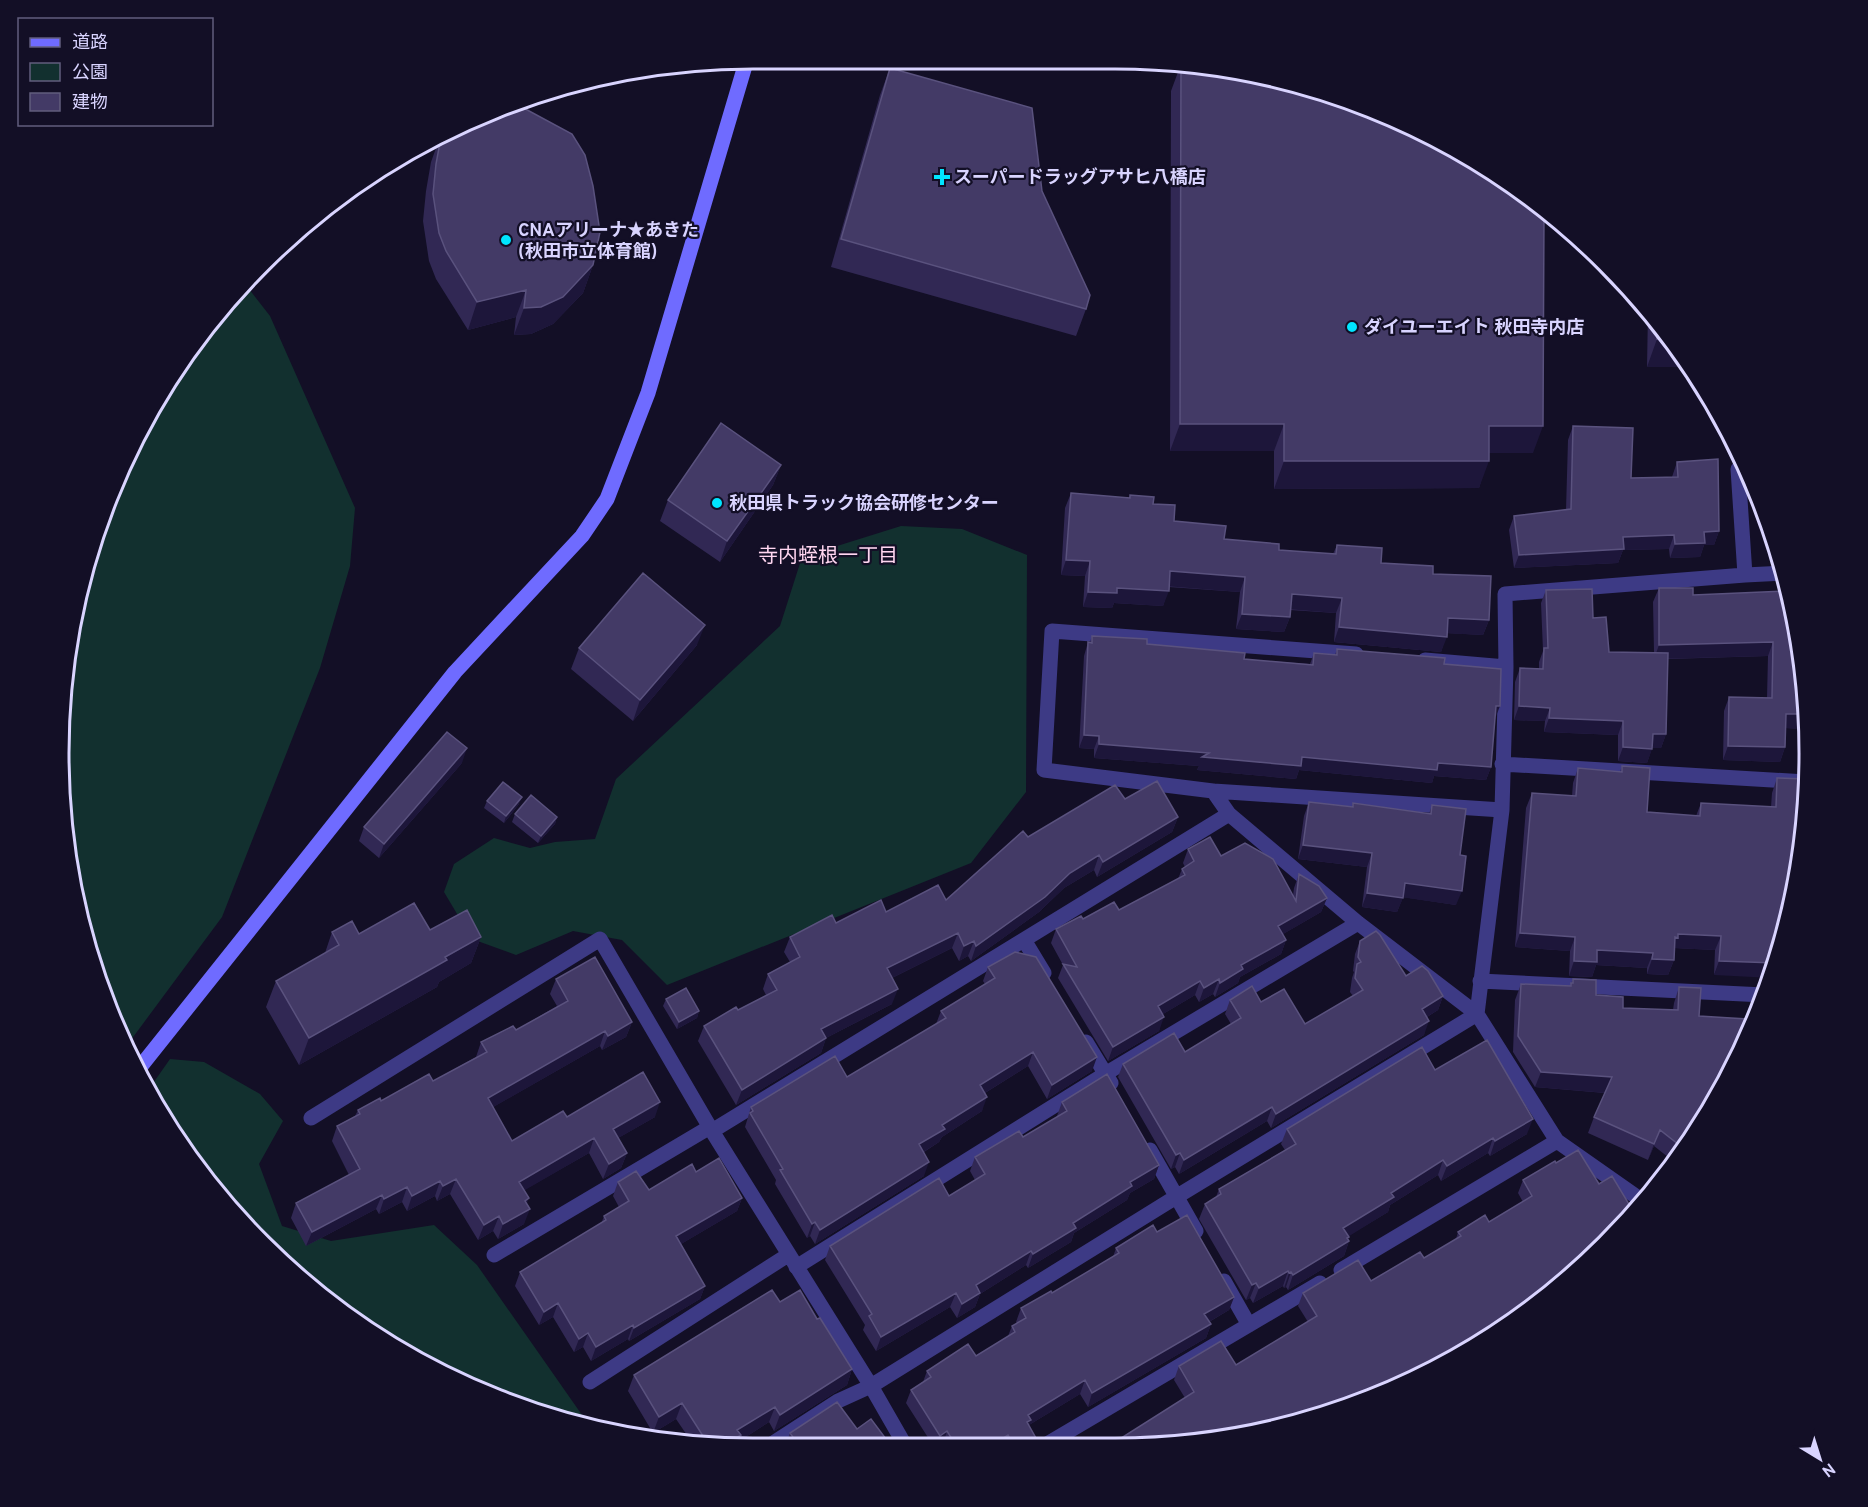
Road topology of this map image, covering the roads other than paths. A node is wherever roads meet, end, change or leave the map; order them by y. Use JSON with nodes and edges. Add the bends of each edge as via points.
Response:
{"nodes":[{"id":1,"x":744,"y":69,"type":"edge"},
{"id":2,"x":1738,"y":473,"type":"edge"},
{"id":3,"x":1775,"y":574,"type":"edge"},
{"id":4,"x":1744,"y":575,"type":"junction"},
{"id":5,"x":1366,"y":655,"type":"edge"},
{"id":6,"x":1413,"y":659,"type":"edge"},
{"id":7,"x":1506,"y":667,"type":"junction"},
{"id":8,"x":1502,"y":764,"type":"junction"},
{"id":9,"x":1798,"y":782,"type":"edge"},
{"id":10,"x":1213,"y":791,"type":"junction"},
{"id":11,"x":1502,"y":810,"type":"junction"},
{"id":12,"x":1229,"y":814,"type":"junction"},
{"id":13,"x":1358,"y":923,"type":"junction"},
{"id":14,"x":1024,"y":940,"type":"junction"},
{"id":15,"x":1480,"y":981,"type":"junction"},
{"id":16,"x":1053,"y":988,"type":"edge"},
{"id":17,"x":1755,"y":996,"type":"edge"},
{"id":18,"x":1477,"y":1014,"type":"junction"},
{"id":19,"x":1076,"y":1026,"type":"edge"},
{"id":20,"x":144,"y":1063,"type":"edge"},
{"id":21,"x":1106,"y":1074,"type":"junction"},
{"id":22,"x":1117,"y":1094,"type":"edge"},
{"id":23,"x":311,"y":1118,"type":"dead end"},
{"id":24,"x":711,"y":1129,"type":"junction"},
{"id":25,"x":1141,"y":1135,"type":"edge"},
{"id":26,"x":1557,"y":1141,"type":"junction"},
{"id":27,"x":1636,"y":1196,"type":"edge"},
{"id":28,"x":1176,"y":1197,"type":"junction"},
{"id":29,"x":1204,"y":1246,"type":"edge"},
{"id":30,"x":494,"y":1255,"type":"dead end"},
{"id":31,"x":792,"y":1261,"type":"junction"},
{"id":32,"x":1215,"y":1266,"type":"edge"},
{"id":33,"x":1249,"y":1325,"type":"junction"},
{"id":34,"x":590,"y":1382,"type":"dead end"},
{"id":35,"x":871,"y":1386,"type":"junction"},
{"id":36,"x":781,"y":1438,"type":"edge"},
{"id":37,"x":901,"y":1438,"type":"edge"},
{"id":38,"x":1057,"y":1438,"type":"edge"}],
"edges":[{"from":1,"to":20,"type":"street","via":[[648,393],[607,499],[582,536],[455,672]]},
{"from":2,"to":4,"type":"street"},
{"from":3,"to":4,"type":"street"},
{"from":4,"to":7,"type":"street","via":[[1505,594]]},
{"from":5,"to":10,"type":"street","via":[[1052,631],[1044,770]]},
{"from":6,"to":7,"type":"street"},
{"from":7,"to":8,"type":"street"},
{"from":8,"to":9,"type":"street"},
{"from":8,"to":11,"type":"street"},
{"from":10,"to":11,"type":"street"},
{"from":10,"to":12,"type":"street"},
{"from":11,"to":15,"type":"street"},
{"from":12,"to":13,"type":"street"},
{"from":12,"to":14,"type":"street"},
{"from":13,"to":18,"type":"street"},
{"from":13,"to":21,"type":"street"},
{"from":14,"to":16,"type":"street"},
{"from":14,"to":24,"type":"street"},
{"from":15,"to":17,"type":"street"},
{"from":15,"to":18,"type":"street"},
{"from":18,"to":26,"type":"street"},
{"from":18,"to":28,"type":"street"},
{"from":19,"to":21,"type":"street"},
{"from":21,"to":22,"type":"street"},
{"from":21,"to":31,"type":"street"},
{"from":23,"to":24,"type":"street","via":[[600,939]]},
{"from":24,"to":30,"type":"street"},
{"from":24,"to":31,"type":"street"},
{"from":25,"to":28,"type":"street"},
{"from":26,"to":27,"type":"street"},
{"from":26,"to":33,"type":"street"},
{"from":28,"to":29,"type":"street"},
{"from":28,"to":35,"type":"street"},
{"from":31,"to":34,"type":"street"},
{"from":31,"to":35,"type":"street"},
{"from":32,"to":33,"type":"street"},
{"from":33,"to":38,"type":"street"},
{"from":35,"to":36,"type":"street","via":[[838,1401]]},
{"from":35,"to":37,"type":"street"}]}
